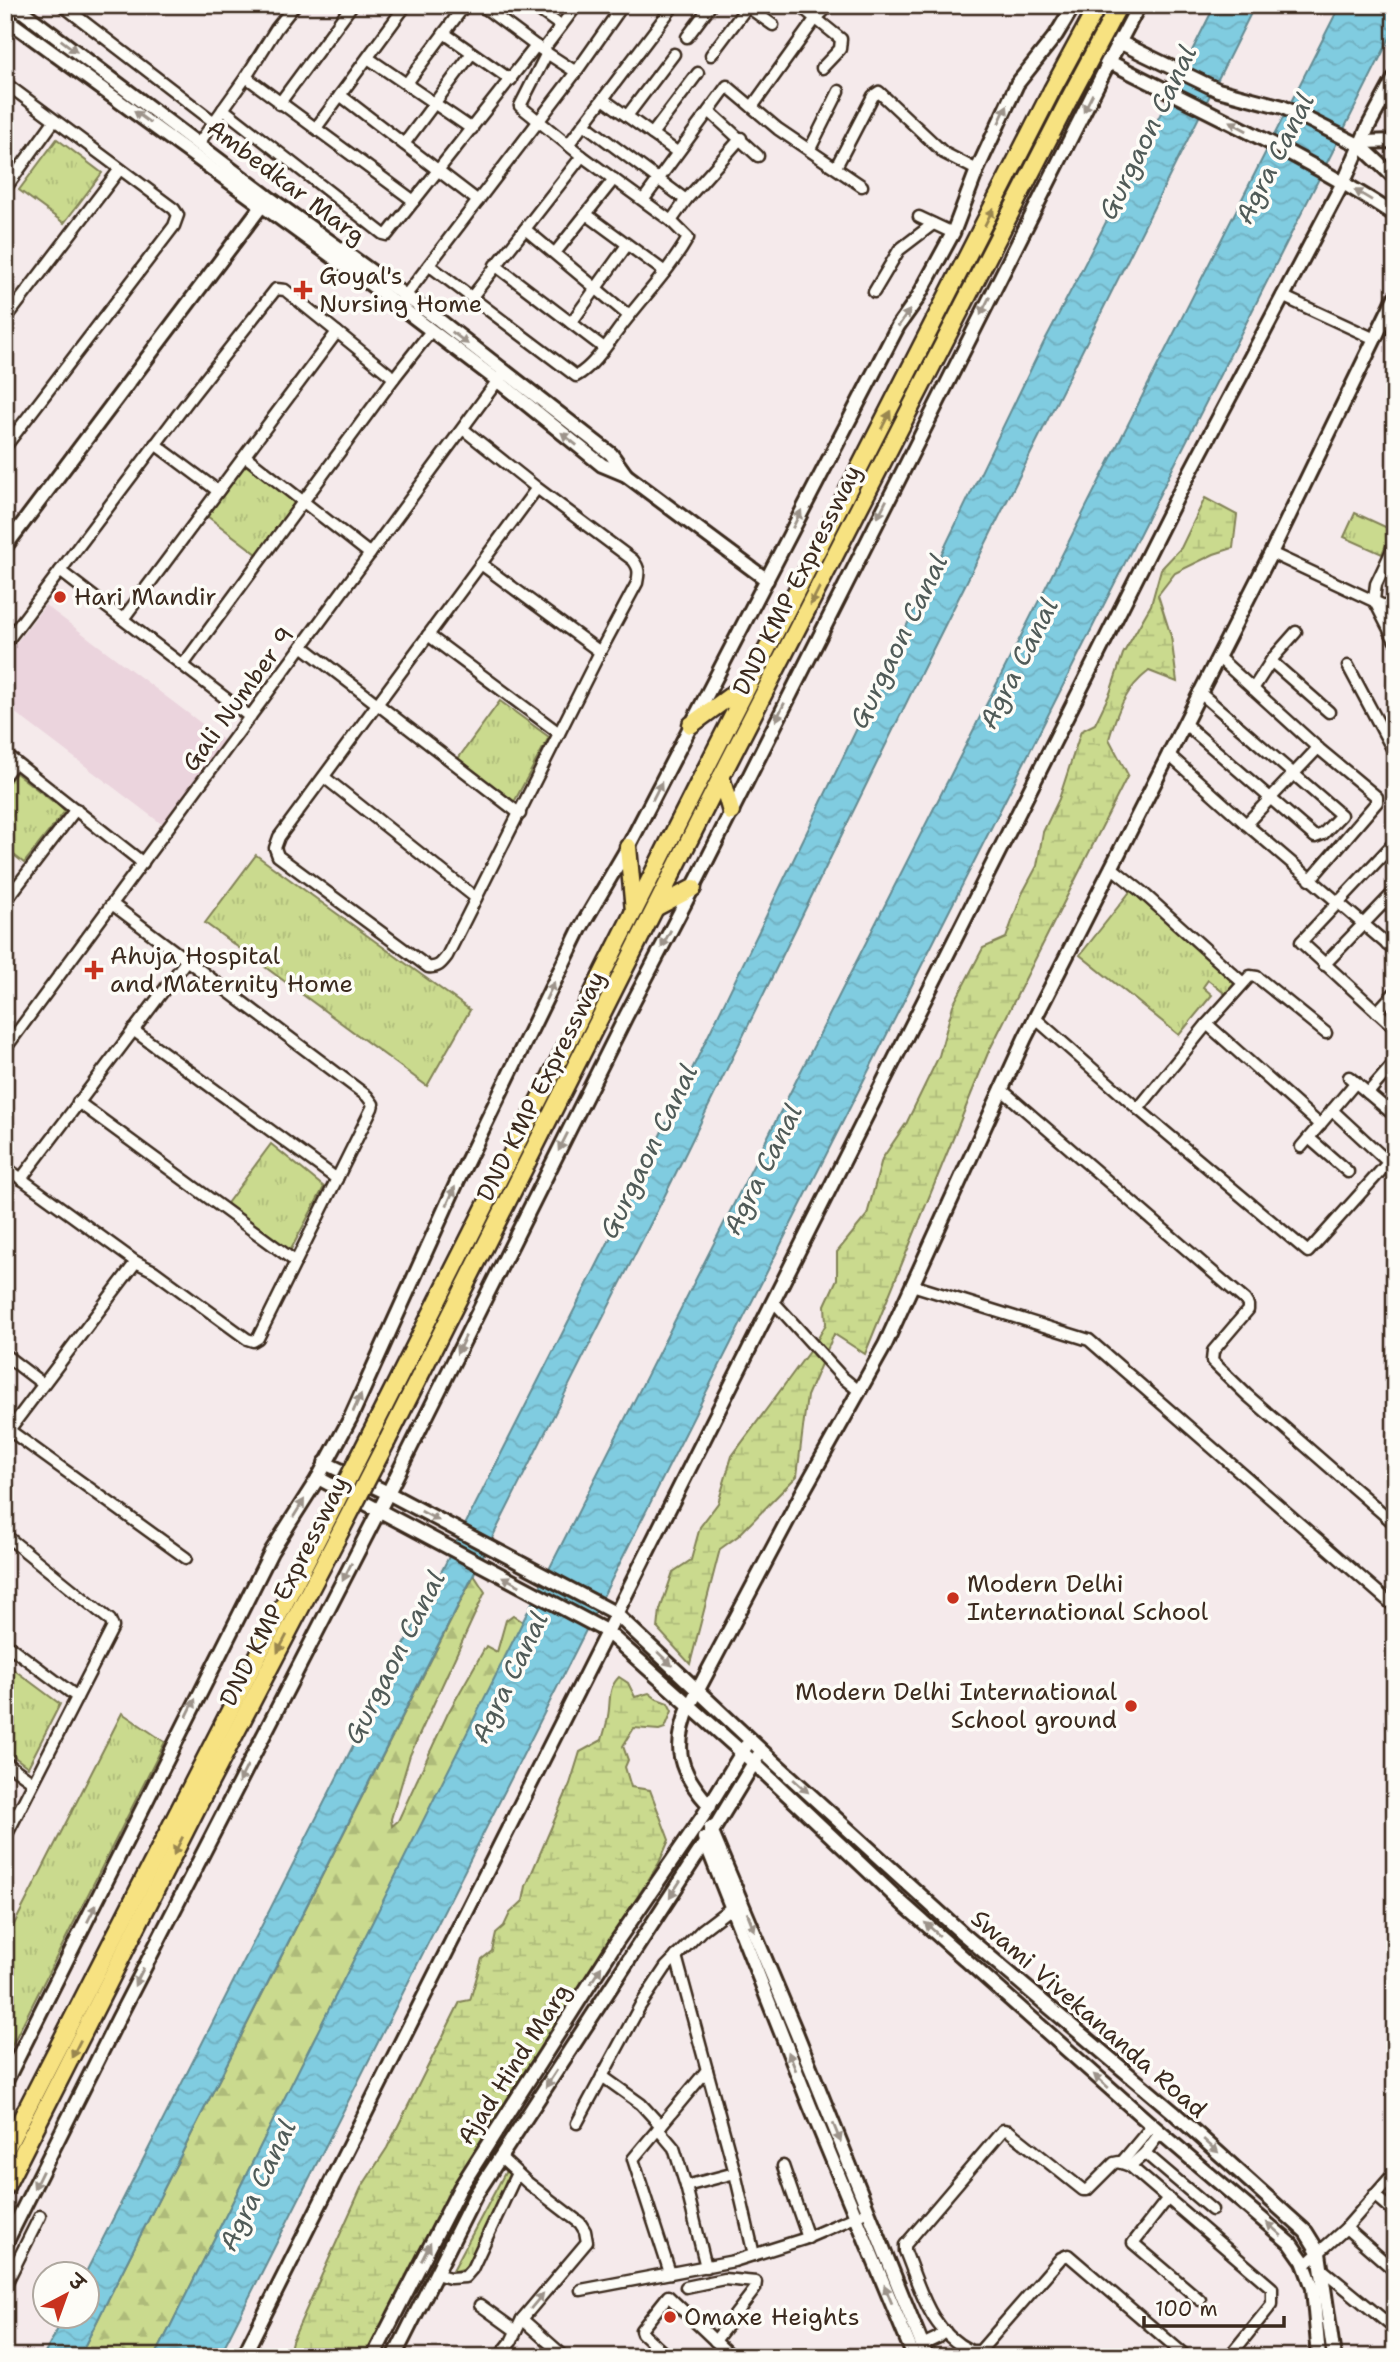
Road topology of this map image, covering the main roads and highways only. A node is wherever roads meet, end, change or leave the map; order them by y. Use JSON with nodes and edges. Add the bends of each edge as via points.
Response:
{"nodes":[{"id":1,"x":1098,"y":5,"type":"edge"},
{"id":2,"x":1119,"y":5,"type":"edge"},
{"id":3,"x":751,"y":681,"type":"junction"},
{"id":4,"x":691,"y":725,"type":"road end"},
{"id":5,"x":721,"y":777,"type":"junction"},
{"id":6,"x":731,"y":812,"type":"road end"},
{"id":7,"x":628,"y":847,"type":"road end"},
{"id":8,"x":693,"y":888,"type":"road end"},
{"id":9,"x":657,"y":907,"type":"junction"},
{"id":10,"x":631,"y":919,"type":"junction"},
{"id":11,"x":5,"y":2151,"type":"edge"},
{"id":12,"x":5,"y":2188,"type":"edge"}],
"edges":[{"from":3,"to":1,"type":"highway","name":"DND KMP Expressway","one_way":true,"bridge":true},
{"from":2,"to":5,"type":"highway","name":"DND KMP Expressway","one_way":true,"bridge":true},
{"from":3,"to":4,"type":"highway"},
{"from":3,"to":10,"type":"highway","name":"DND KMP Expressway"},
{"from":5,"to":6,"type":"highway"},
{"from":5,"to":9,"type":"highway","name":"DND KMP Expressway"},
{"from":7,"to":10,"type":"highway"},
{"from":8,"to":9,"type":"highway"},
{"from":9,"to":12,"type":"highway","name":"DND KMP Expressway","one_way":true,"bridge":true},
{"from":10,"to":11,"type":"highway","name":"DND KMP Expressway","bridge":true}]}
